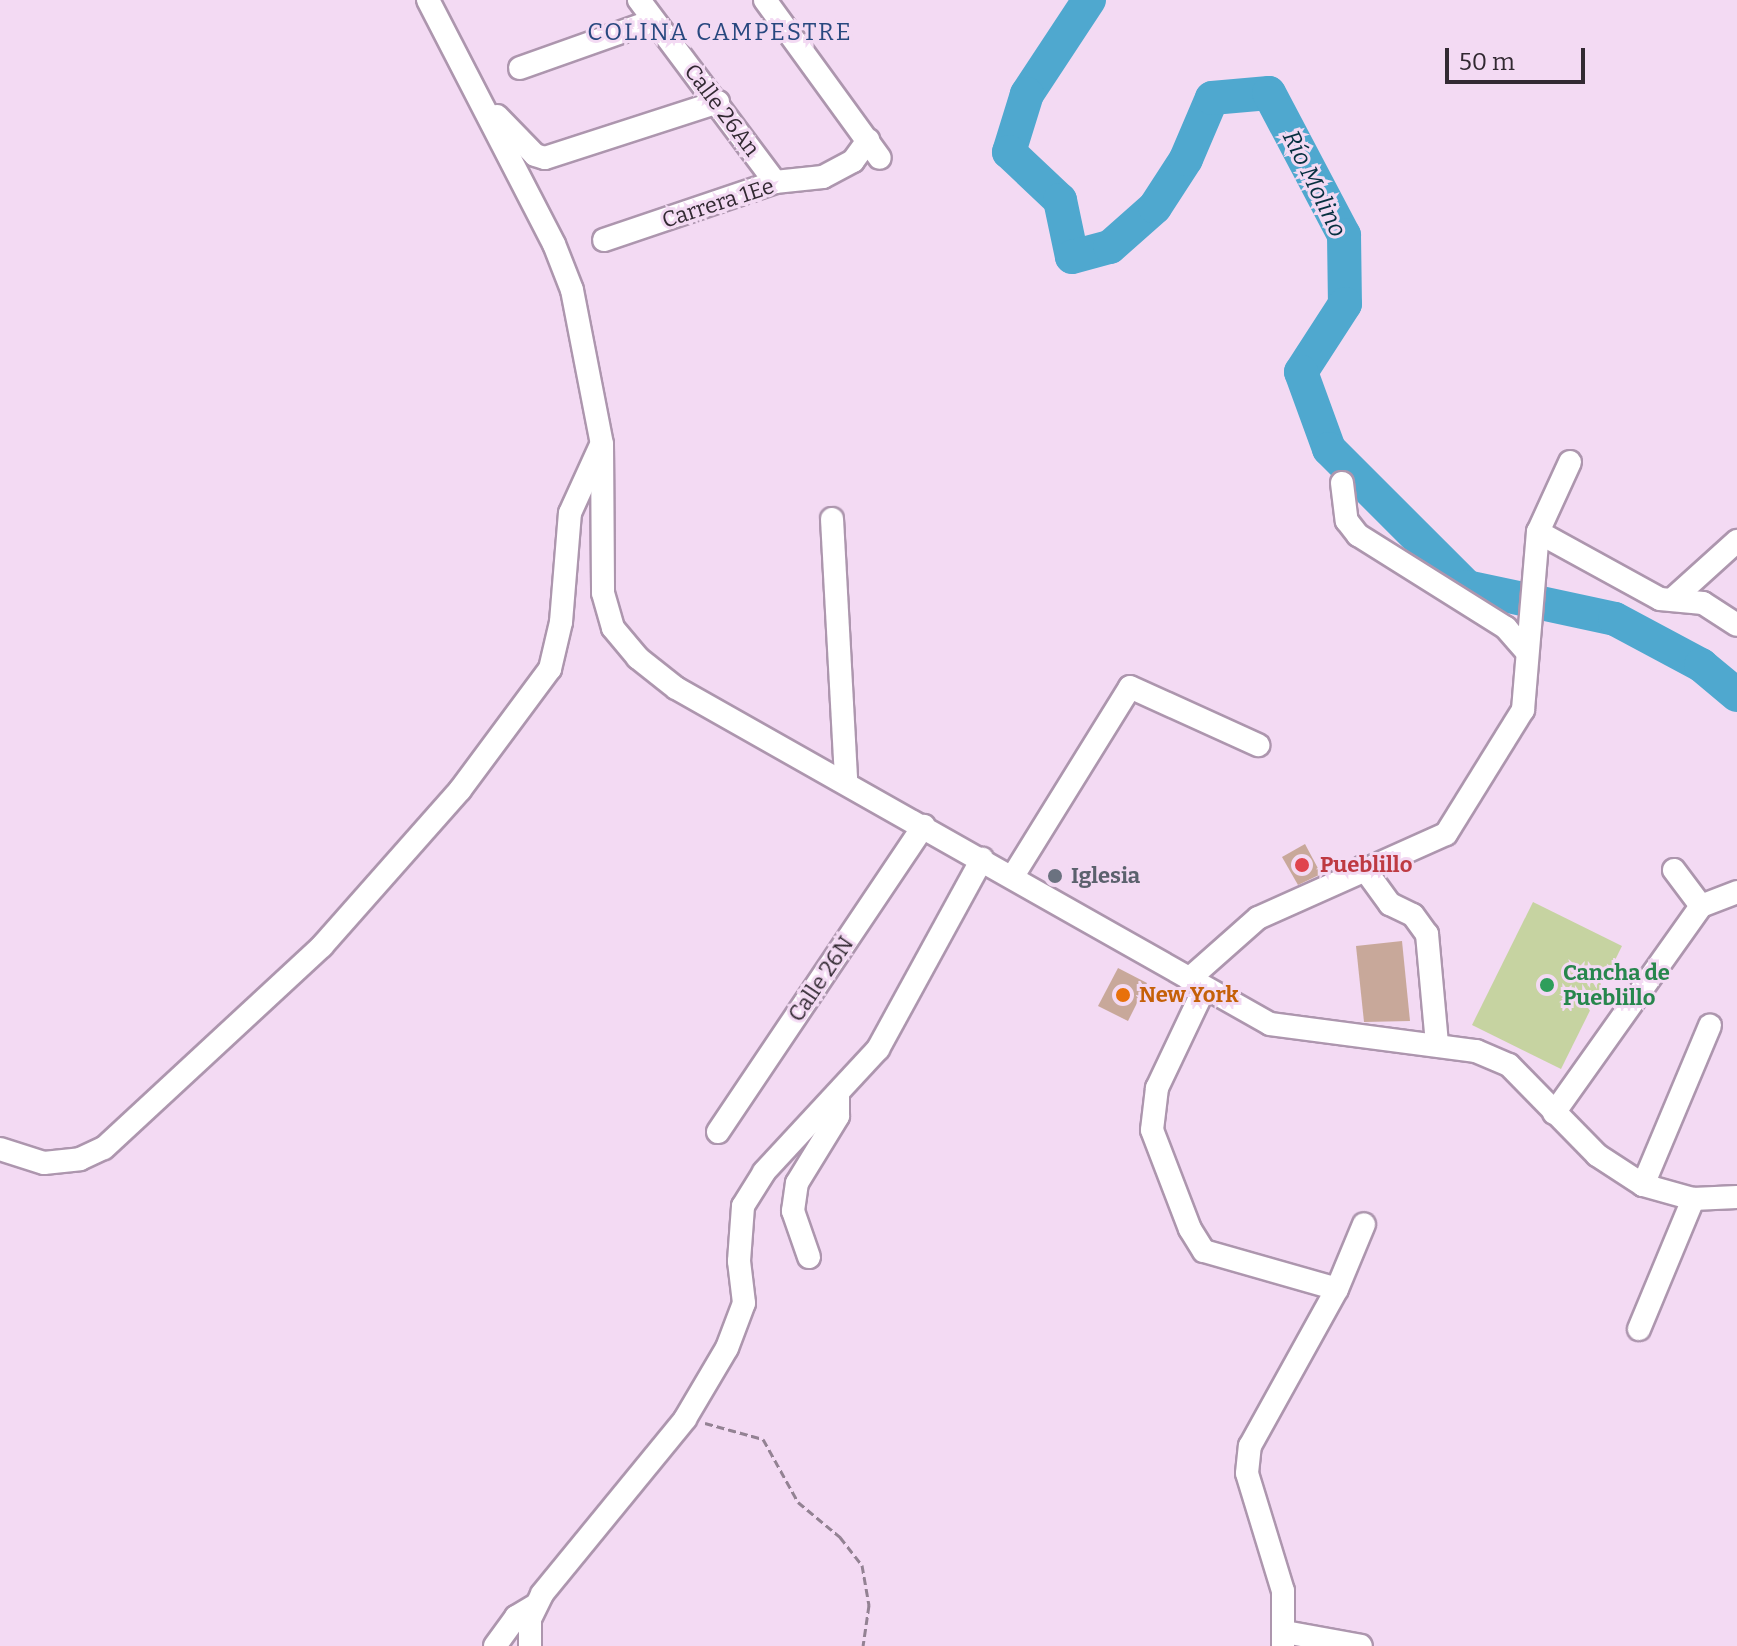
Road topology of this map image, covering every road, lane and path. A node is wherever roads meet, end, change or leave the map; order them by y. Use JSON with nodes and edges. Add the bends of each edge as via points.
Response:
{"nodes":[{"id":1,"x":430,"y":0,"type":"edge"},
{"id":2,"x":639,"y":0,"type":"edge"},
{"id":3,"x":765,"y":0,"type":"edge"},
{"id":4,"x":653,"y":21,"type":"junction"},
{"id":5,"x":520,"y":68,"type":"dead end"},
{"id":6,"x":480,"y":97,"type":"junction"},
{"id":7,"x":718,"y":102,"type":"junction"},
{"id":8,"x":775,"y":182,"type":"junction"},
{"id":9,"x":604,"y":240,"type":"dead end"},
{"id":10,"x":602,"y":444,"type":"junction"},
{"id":11,"x":1570,"y":462,"type":"dead end"},
{"id":12,"x":1342,"y":483,"type":"dead end"},
{"id":13,"x":832,"y":519,"type":"dead end"},
{"id":14,"x":1538,"y":532,"type":"junction"},
{"id":15,"x":1737,"y":541,"type":"edge"},
{"id":16,"x":1675,"y":597,"type":"junction"},
{"id":17,"x":1737,"y":625,"type":"edge"},
{"id":18,"x":1525,"y":650,"type":"junction"},
{"id":19,"x":1258,"y":745,"type":"dead end"},
{"id":20,"x":846,"y":780,"type":"junction"},
{"id":21,"x":924,"y":826,"type":"junction"},
{"id":22,"x":982,"y":859,"type":"junction"},
{"id":23,"x":1363,"y":867,"type":"junction"},
{"id":24,"x":1674,"y":870,"type":"dead end"},
{"id":25,"x":1013,"y":876,"type":"junction"},
{"id":26,"x":1737,"y":892,"type":"edge"},
{"id":27,"x":1701,"y":906,"type":"junction"},
{"id":28,"x":1196,"y":984,"type":"junction"},
{"id":29,"x":1710,"y":1026,"type":"dead end"},
{"id":30,"x":1437,"y":1044,"type":"junction"},
{"id":31,"x":838,"y":1097,"type":"junction"},
{"id":32,"x":1554,"y":1113,"type":"junction"},
{"id":33,"x":718,"y":1132,"type":"dead end"},
{"id":34,"x":0,"y":1149,"type":"edge"},
{"id":35,"x":1643,"y":1185,"type":"junction"},
{"id":36,"x":1737,"y":1197,"type":"edge"},
{"id":37,"x":1693,"y":1199,"type":"junction"},
{"id":38,"x":1364,"y":1224,"type":"dead end"},
{"id":39,"x":809,"y":1257,"type":"dead end"},
{"id":40,"x":1337,"y":1289,"type":"junction"},
{"id":41,"x":1639,"y":1329,"type":"dead end"},
{"id":42,"x":685,"y":1419,"type":"junction"},
{"id":43,"x":534,"y":1606,"type":"junction"},
{"id":44,"x":1294,"y":1640,"type":"edge"},
{"id":45,"x":495,"y":1646,"type":"edge"},
{"id":46,"x":530,"y":1646,"type":"edge"},
{"id":47,"x":863,"y":1646,"type":"edge"},
{"id":48,"x":1361,"y":1646,"type":"edge"}],
"edges":[{"from":1,"to":6,"type":"street"},
{"from":2,"to":4,"type":"street","name":"Calle 26An"},
{"from":3,"to":8,"type":"street","name":"Carrera 1Ee","via":[[874,149],[823,177]]},
{"from":4,"to":5,"type":"street"},
{"from":4,"to":7,"type":"street","name":"Calle 26An"},
{"from":6,"to":7,"type":"street","via":[[535,155],[545,158]]},
{"from":6,"to":10,"type":"street","via":[[572,290]]},
{"from":7,"to":8,"type":"street","name":"Calle 26An"},
{"from":8,"to":9,"type":"street","name":"Carrera 1Ee"},
{"from":10,"to":20,"type":"street","via":[[603,593],[613,628],[638,658],[676,688]]},
{"from":10,"to":34,"type":"street","via":[[570,513],[561,622],[550,669],[460,790],[322,946],[104,1148],[80,1159],[44,1163]]},
{"from":11,"to":14,"type":"street"},
{"from":12,"to":18,"type":"street","via":[[1347,521],[1358,535],[1506,628]]},
{"from":13,"to":20,"type":"street"},
{"from":14,"to":16,"type":"street","via":[[1660,599]]},
{"from":14,"to":18,"type":"street"},
{"from":15,"to":16,"type":"street"},
{"from":16,"to":17,"type":"street","via":[[1703,603]]},
{"from":18,"to":23,"type":"street","via":[[1523,710],[1446,834]]},
{"from":19,"to":25,"type":"street","via":[[1130,687]]},
{"from":20,"to":21,"type":"street"},
{"from":21,"to":22,"type":"street"},
{"from":21,"to":33,"type":"street","name":"Calle 26N"},
{"from":22,"to":25,"type":"street"},
{"from":22,"to":31,"type":"street","via":[[878,1049]]},
{"from":23,"to":28,"type":"street","via":[[1258,918]]},
{"from":23,"to":30,"type":"street","via":[[1390,904],[1413,915],[1427,934]]},
{"from":24,"to":27,"type":"street"},
{"from":25,"to":28,"type":"street"},
{"from":26,"to":27,"type":"street"},
{"from":27,"to":32,"type":"street"},
{"from":28,"to":30,"type":"street","via":[[1270,1024]]},
{"from":28,"to":40,"type":"street","via":[[1157,1088],[1152,1130],[1190,1229],[1204,1251]]},
{"from":29,"to":35,"type":"street"},
{"from":30,"to":32,"type":"street","via":[[1476,1051],[1509,1065]]},
{"from":31,"to":39,"type":"street","via":[[838,1116],[797,1183],[793,1211]]},
{"from":31,"to":42,"type":"street","via":[[764,1172],[743,1206],[739,1261],[744,1303],[727,1348]]},
{"from":32,"to":35,"type":"street","via":[[1597,1155]]},
{"from":35,"to":37,"type":"street"},
{"from":36,"to":37,"type":"street"},
{"from":37,"to":41,"type":"street"},
{"from":38,"to":40,"type":"street"},
{"from":40,"to":44,"type":"street","via":[[1250,1446],[1247,1473]]},
{"from":42,"to":43,"type":"street"},
{"from":42,"to":47,"type":"path","via":[[763,1439],[798,1502],[840,1537],[862,1565],[869,1605]]},
{"from":43,"to":45,"type":"street","via":[[516,1617]]},
{"from":43,"to":46,"type":"street"},
{"from":44,"to":48,"type":"street"}]}
